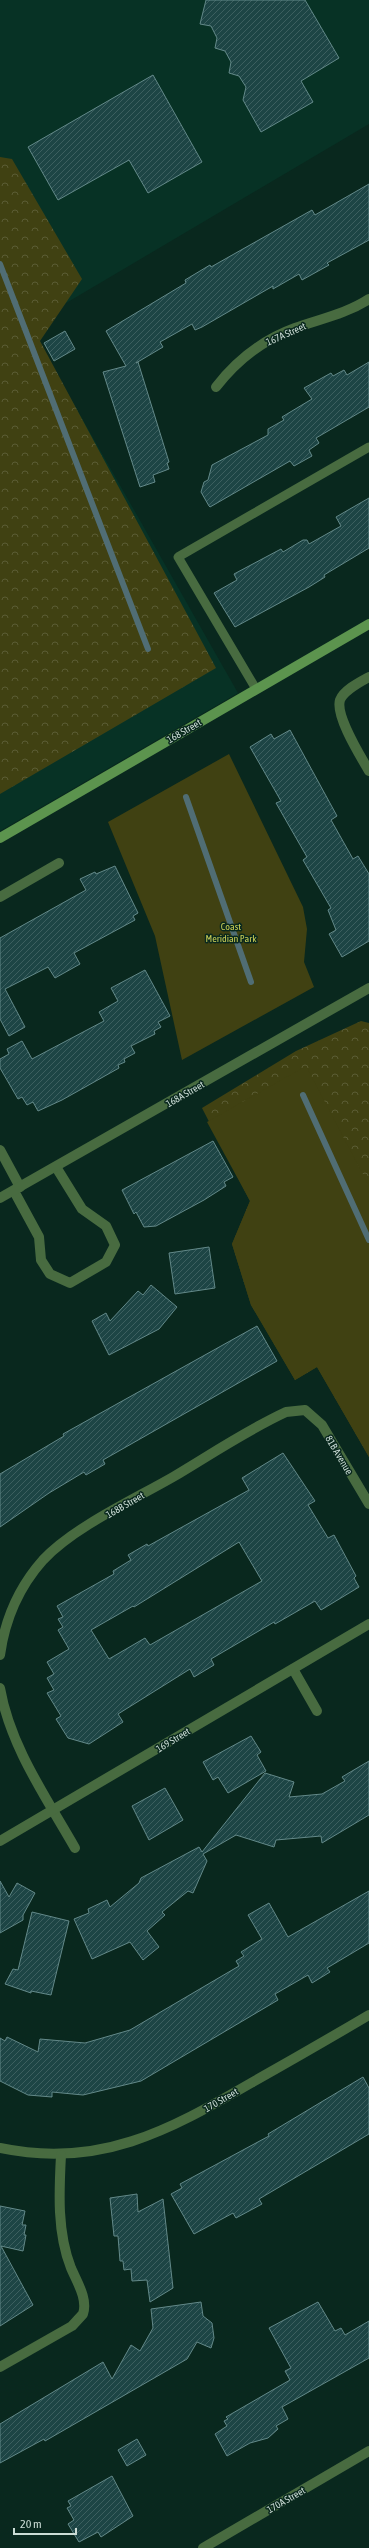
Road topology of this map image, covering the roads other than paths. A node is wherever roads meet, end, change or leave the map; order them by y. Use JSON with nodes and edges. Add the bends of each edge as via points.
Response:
{"nodes":[{"id":1,"x":369,"y":299,"type":"edge"},
{"id":2,"x":216,"y":388,"type":"dead end"},
{"id":3,"x":369,"y":447,"type":"edge"},
{"id":4,"x":369,"y":624,"type":"edge"},
{"id":5,"x":369,"y":677,"type":"edge"},
{"id":6,"x":256,"y":689,"type":"junction"},
{"id":7,"x":369,"y":771,"type":"edge"},
{"id":8,"x":0,"y":838,"type":"edge"},
{"id":9,"x":58,"y":863,"type":"dead end"},
{"id":10,"x":0,"y":897,"type":"edge"},
{"id":11,"x":369,"y":988,"type":"edge"},
{"id":12,"x":0,"y":1150,"type":"edge"},
{"id":13,"x":56,"y":1167,"type":"junction"},
{"id":14,"x":17,"y":1189,"type":"junction"},
{"id":15,"x":0,"y":1198,"type":"edge"},
{"id":16,"x":305,"y":1410,"type":"joint"},
{"id":17,"x":369,"y":1504,"type":"edge"},
{"id":18,"x":369,"y":1624,"type":"edge"},
{"id":19,"x":0,"y":1655,"type":"edge"},
{"id":20,"x":293,"y":1669,"type":"junction"},
{"id":21,"x":0,"y":1688,"type":"edge"},
{"id":22,"x":317,"y":1711,"type":"dead end"},
{"id":23,"x":53,"y":1810,"type":"junction"},
{"id":24,"x":0,"y":1841,"type":"edge"},
{"id":25,"x":74,"y":1848,"type":"dead end"},
{"id":26,"x":369,"y":2015,"type":"edge"},
{"id":27,"x":0,"y":2148,"type":"edge"},
{"id":28,"x":61,"y":2155,"type":"junction"},
{"id":29,"x":0,"y":2367,"type":"edge"},
{"id":30,"x":369,"y":2451,"type":"edge"},
{"id":31,"x":203,"y":2548,"type":"edge"}],
"edges":[{"from":1,"to":2,"type":"street","name":"167A Street","via":[[347,311],[273,337],[235,363]]},
{"from":3,"to":6,"type":"lane","via":[[178,557]]},
{"from":4,"to":6,"type":"main road","name":"168 Street"},
{"from":5,"to":7,"type":"street","via":[[340,700],[344,722]]},
{"from":6,"to":8,"type":"main road","name":"168 Street"},
{"from":9,"to":10,"type":"street"},
{"from":11,"to":13,"type":"street","name":"168A Street"},
{"from":12,"to":14,"type":"street"},
{"from":13,"to":14,"type":"street","name":"168A Street"},
{"from":13,"to":14,"type":"street","via":[[82,1209],[106,1226],[114,1244],[106,1262],[70,1283],[50,1274],[41,1260],[39,1237]]},
{"from":14,"to":15,"type":"street","name":"168A Street"},
{"from":16,"to":17,"type":"street","name":"81B Avenue","via":[[322,1425]]},
{"from":16,"to":19,"type":"street","name":"168B Street","via":[[292,1410],[280,1415],[80,1531],[55,1549],[38,1566],[16,1601],[5,1627]]},
{"from":18,"to":20,"type":"street","name":"169 Street"},
{"from":20,"to":22,"type":"street"},
{"from":20,"to":23,"type":"street","name":"169 Street"},
{"from":21,"to":23,"type":"street","via":[[14,1737]]},
{"from":23,"to":24,"type":"street","name":"169 Street"},
{"from":23,"to":25,"type":"street"},
{"from":26,"to":28,"type":"street","name":"170 Street","via":[[171,2127],[121,2144]]},
{"from":27,"to":28,"type":"street","name":"170 Street"},
{"from":28,"to":29,"type":"street","via":[[59,2181],[63,2239],[84,2300],[83,2314],[72,2326]]},
{"from":30,"to":31,"type":"street","name":"170A Street"}]}
